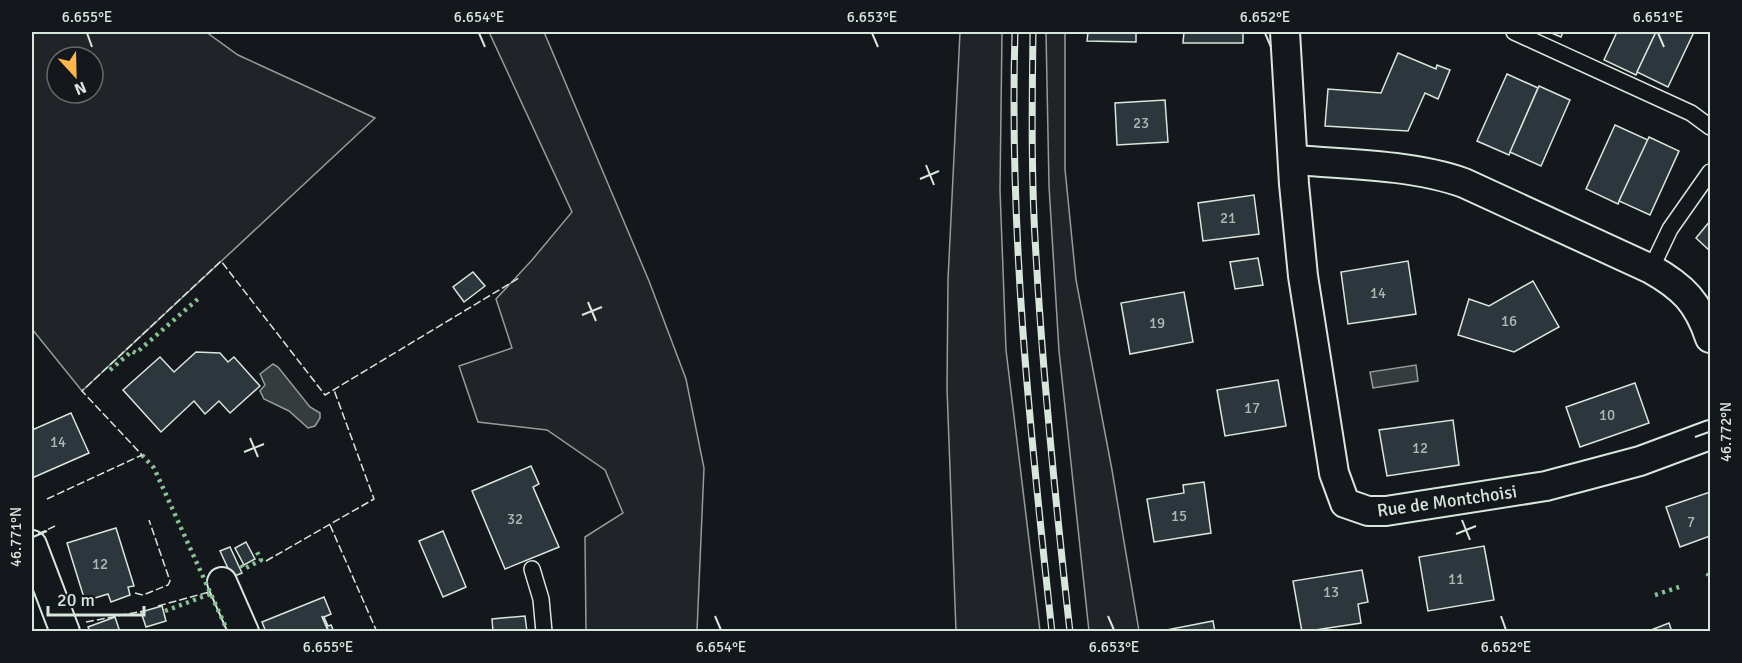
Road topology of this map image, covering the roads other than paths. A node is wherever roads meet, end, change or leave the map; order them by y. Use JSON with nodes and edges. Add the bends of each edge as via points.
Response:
{"nodes":[{"id":1,"x":1285,"y":32,"type":"edge"},
{"id":2,"x":1514,"y":32,"type":"edge"},
{"id":3,"x":1710,"y":127,"type":"edge"},
{"id":4,"x":1293,"y":160,"type":"junction"},
{"id":5,"x":1710,"y":172,"type":"edge"},
{"id":6,"x":1651,"y":269,"type":"junction"},
{"id":7,"x":1710,"y":338,"type":"edge"},
{"id":8,"x":1710,"y":435,"type":"edge"},
{"id":9,"x":32,"y":545,"type":"edge"},
{"id":10,"x":532,"y":569,"type":"dead end"},
{"id":11,"x":222,"y":582,"type":"dead end"},
{"id":12,"x":65,"y":632,"type":"edge"},
{"id":13,"x":244,"y":632,"type":"edge"},
{"id":14,"x":544,"y":632,"type":"edge"}],
"edges":[{"from":1,"to":4,"type":"street","name":"Rue de Montchoisi"},
{"from":2,"to":3,"type":"lane","via":[[1691,113]]},
{"from":4,"to":6,"type":"street","via":[[1448,177]]},
{"from":4,"to":8,"type":"street","name":"Rue de Montchoisi","via":[[1313,343],[1334,473],[1345,503],[1368,511],[1386,511],[1546,486],[1640,461]]},
{"from":5,"to":6,"type":"lane","via":[[1670,229]]},
{"from":6,"to":7,"type":"street","via":[[1674,282],[1689,297]]},
{"from":9,"to":12,"type":"street"},
{"from":10,"to":14,"type":"lane","via":[[541,599]]},
{"from":11,"to":13,"type":"street"}]}
